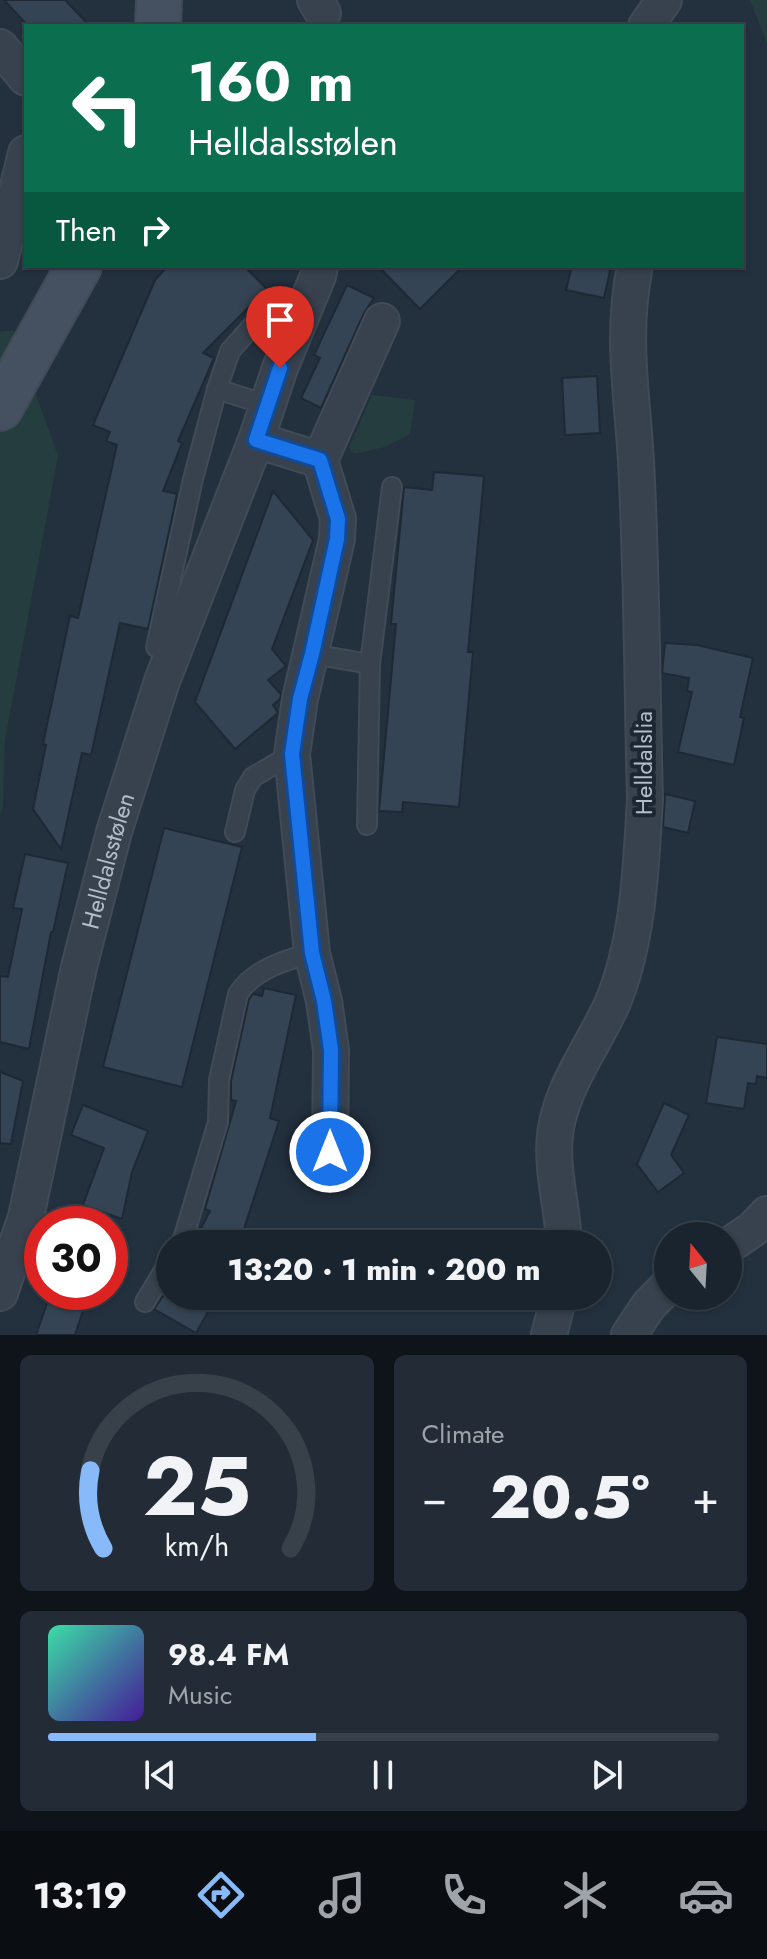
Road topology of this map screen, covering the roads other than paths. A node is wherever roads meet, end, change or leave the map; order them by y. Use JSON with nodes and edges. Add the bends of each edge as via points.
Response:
{"nodes":[{"id":1,"x":159,"y":0,"type":"edge"},
{"id":2,"x":664,"y":0,"type":"edge"},
{"id":3,"x":158,"y":24,"type":"edge"},
{"id":4,"x":647,"y":24,"type":"edge"},
{"id":5,"x":0,"y":47,"type":"edge"},
{"id":6,"x":24,"y":76,"type":"edge"},
{"id":7,"x":24,"y":161,"type":"edge"},
{"id":8,"x":0,"y":261,"type":"edge"},
{"id":9,"x":78,"y":268,"type":"edge"},
{"id":10,"x":320,"y":268,"type":"edge"},
{"id":11,"x":635,"y":268,"type":"edge"},
{"id":12,"x":271,"y":305,"type":"dead end"},
{"id":13,"x":382,"y":321,"type":"dead end"},
{"id":14,"x":217,"y":389,"type":"junction"},
{"id":15,"x":267,"y":405,"type":"junction"},
{"id":16,"x":0,"y":408,"type":"edge"},
{"id":17,"x":256,"y":440,"type":"junction"},
{"id":18,"x":320,"y":460,"type":"junction"},
{"id":19,"x":392,"y":487,"type":"dead end"},
{"id":20,"x":156,"y":647,"type":"dead end"},
{"id":21,"x":312,"y":654,"type":"junction"},
{"id":22,"x":370,"y":664,"type":"junction"},
{"id":23,"x":292,"y":754,"type":"junction"},
{"id":24,"x":367,"y":825,"type":"dead end"},
{"id":25,"x":235,"y":832,"type":"dead end"},
{"id":26,"x":312,"y":953,"type":"junction"},
{"id":27,"x":330,"y":1152,"type":"dead end"},
{"id":28,"x":767,"y":1214,"type":"edge"},
{"id":29,"x":186,"y":1230,"type":"edge"},
{"id":30,"x":562,"y":1230,"type":"edge"},
{"id":31,"x":742,"y":1236,"type":"edge"},
{"id":32,"x":156,"y":1284,"type":"edge"},
{"id":33,"x":0,"y":1293,"type":"edge"},
{"id":34,"x":654,"y":1300,"type":"edge"},
{"id":35,"x":145,"y":1302,"type":"dead end"},
{"id":36,"x":555,"y":1310,"type":"edge"},
{"id":37,"x":549,"y":1335,"type":"edge"},
{"id":38,"x":629,"y":1335,"type":"edge"}],
"edges":[{"from":1,"to":3,"type":"main road"},
{"from":2,"to":4,"type":"street"},
{"from":5,"to":6,"type":"street"},
{"from":7,"to":8,"type":"street"},
{"from":9,"to":16,"type":"main road"},
{"from":10,"to":15,"type":"street","name":"Helldalsstølen"},
{"from":11,"to":30,"type":"street","name":"Helldalslia","via":[[626,324],[636,460],[642,852],[633,930],[617,988],[569,1090],[555,1133]]},
{"from":12,"to":14,"type":"lane","via":[[230,351]]},
{"from":13,"to":18,"type":"street"},
{"from":14,"to":15,"type":"lane"},
{"from":14,"to":20,"type":"lane"},
{"from":15,"to":17,"type":"street","name":"Helldalsstølen"},
{"from":17,"to":18,"type":"street"},
{"from":17,"to":33,"type":"street","name":"Helldalsstølen","via":[[162,681],[114,832],[79,967],[26,1217]]},
{"from":18,"to":21,"type":"street","via":[[338,519]]},
{"from":19,"to":22,"type":"lane"},
{"from":21,"to":22,"type":"lane"},
{"from":21,"to":23,"type":"street"},
{"from":22,"to":24,"type":"lane"},
{"from":23,"to":25,"type":"lane","via":[[253,777]]},
{"from":23,"to":26,"type":"street"},
{"from":26,"to":27,"type":"street","via":[[331,1050]]},
{"from":26,"to":29,"type":"lane","via":[[283,961],[245,982],[238,994],[219,1080],[218,1122]]},
{"from":28,"to":31,"type":"street"},
{"from":32,"to":35,"type":"lane"},
{"from":34,"to":38,"type":"street"},
{"from":36,"to":37,"type":"street"}]}
